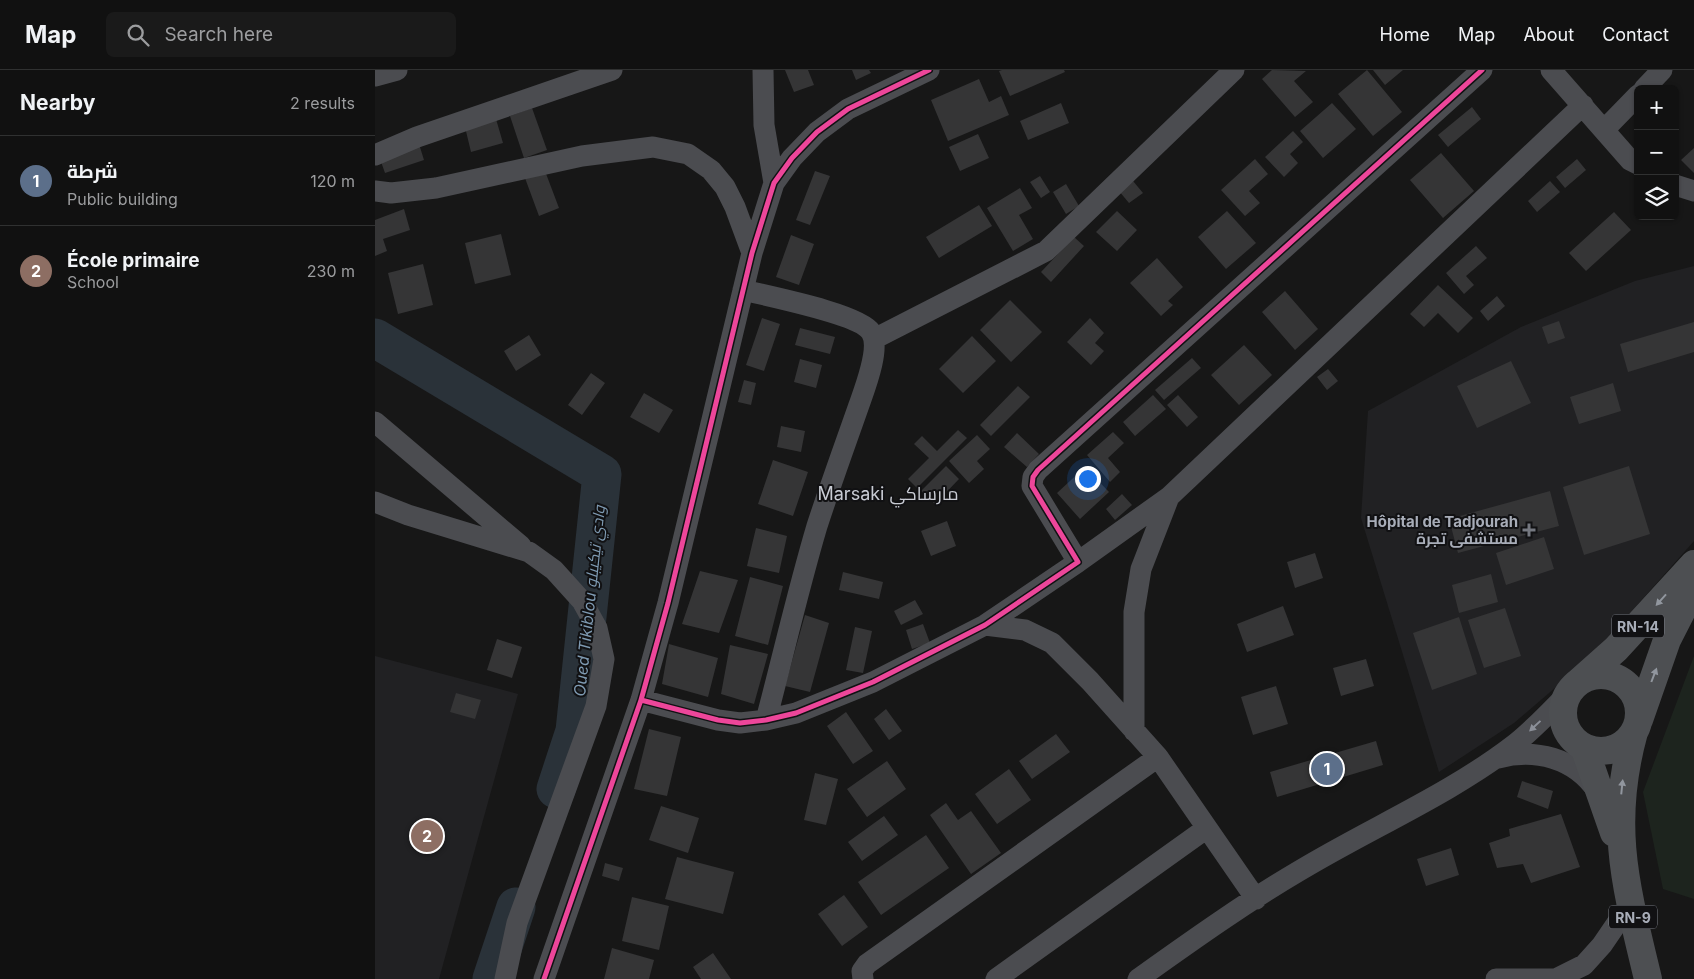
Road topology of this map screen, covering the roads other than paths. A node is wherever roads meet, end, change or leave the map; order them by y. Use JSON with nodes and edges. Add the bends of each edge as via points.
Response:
{"nodes":[{"id":1,"x":397,"y":70,"type":"edge"},
{"id":2,"x":612,"y":70,"type":"edge"},
{"id":3,"x":763,"y":70,"type":"edge"},
{"id":4,"x":929,"y":70,"type":"edge"},
{"id":5,"x":1233,"y":70,"type":"edge"},
{"id":6,"x":1482,"y":70,"type":"edge"},
{"id":7,"x":1551,"y":70,"type":"edge"},
{"id":8,"x":1662,"y":70,"type":"edge"},
{"id":9,"x":375,"y":76,"type":"edge"},
{"id":10,"x":1648,"y":85,"type":"edge"},
{"id":11,"x":1634,"y":99,"type":"edge"},
{"id":12,"x":1583,"y":105,"type":"junction"},
{"id":13,"x":1604,"y":130,"type":"junction"},
{"id":14,"x":375,"y":155,"type":"edge"},
{"id":15,"x":1634,"y":162,"type":"edge"},
{"id":16,"x":774,"y":183,"type":"junction"},
{"id":17,"x":1679,"y":186,"type":"edge"},
{"id":18,"x":375,"y":191,"type":"edge"},
{"id":19,"x":1694,"y":191,"type":"edge"},
{"id":20,"x":752,"y":253,"type":"junction"},
{"id":21,"x":743,"y":290,"type":"junction"},
{"id":22,"x":874,"y":339,"type":"junction"},
{"id":23,"x":375,"y":422,"type":"edge"},
{"id":24,"x":1169,"y":497,"type":"junction"},
{"id":25,"x":375,"y":502,"type":"edge"},
{"id":26,"x":529,"y":552,"type":"junction"},
{"id":27,"x":1078,"y":562,"type":"junction"},
{"id":28,"x":1694,"y":564,"type":"edge"},
{"id":29,"x":1694,"y":587,"type":"edge"},
{"id":30,"x":985,"y":624,"type":"junction"},
{"id":31,"x":1574,"y":687,"type":"junction"},
{"id":32,"x":641,"y":700,"type":"junction"},
{"id":33,"x":765,"y":720,"type":"junction"},
{"id":34,"x":1636,"y":727,"type":"junction"},
{"id":35,"x":1134,"y":730,"type":"junction"},
{"id":36,"x":1582,"y":746,"type":"junction"},
{"id":37,"x":1158,"y":757,"type":"junction"},
{"id":38,"x":1551,"y":757,"type":"junction"},
{"id":39,"x":1495,"y":758,"type":"junction"},
{"id":40,"x":1601,"y":797,"type":"junction"},
{"id":41,"x":1207,"y":828,"type":"junction"},
{"id":42,"x":1621,"y":854,"type":"junction"},
{"id":43,"x":1256,"y":899,"type":"junction"},
{"id":44,"x":1630,"y":904,"type":"junction"},
{"id":45,"x":1562,"y":978,"type":"edge"},
{"id":46,"x":505,"y":979,"type":"edge"},
{"id":47,"x":544,"y":979,"type":"edge"},
{"id":48,"x":863,"y":979,"type":"edge"},
{"id":49,"x":997,"y":979,"type":"edge"},
{"id":50,"x":1137,"y":979,"type":"edge"},
{"id":51,"x":1496,"y":979,"type":"edge"},
{"id":52,"x":1648,"y":979,"type":"edge"}],
"edges":[{"from":1,"to":9,"type":"street"},
{"from":2,"to":14,"type":"street","via":[[417,137]]},
{"from":3,"to":16,"type":"street","via":[[764,125]]},
{"from":4,"to":16,"type":"street","via":[[848,109],[817,132],[791,158]]},
{"from":5,"to":22,"type":"street","via":[[1046,251]]},
{"from":6,"to":27,"type":"street","via":[[1033,476],[1032,486]]},
{"from":7,"to":12,"type":"street"},
{"from":8,"to":10,"type":"street"},
{"from":11,"to":13,"type":"street"},
{"from":12,"to":13,"type":"street"},
{"from":12,"to":24,"type":"street"},
{"from":13,"to":15,"type":"street"},
{"from":16,"to":20,"type":"street"},
{"from":17,"to":19,"type":"street"},
{"from":18,"to":20,"type":"street","via":[[391,193],[436,188],[582,156],[653,147],[688,154],[711,170],[735,207]]},
{"from":20,"to":21,"type":"street"},
{"from":21,"to":22,"type":"street","via":[[841,315],[862,323]]},
{"from":21,"to":32,"type":"street","via":[[668,603]]},
{"from":22,"to":33,"type":"street","via":[[866,384],[817,527]]},
{"from":23,"to":26,"type":"street"},
{"from":24,"to":27,"type":"street"},
{"from":24,"to":35,"type":"street","via":[[1141,569],[1134,612]]},
{"from":25,"to":26,"type":"street"},
{"from":26,"to":46,"type":"street","via":[[554,570],[582,600],[597,628],[604,659],[596,706],[517,923]]},
{"from":27,"to":30,"type":"street"},
{"from":28,"to":31,"type":"main road","number":"RN-14","one_way":true,"via":[[1616,649]]},
{"from":34,"to":29,"type":"main road","number":"RN-14","one_way":true,"via":[[1667,640]]},
{"from":30,"to":33,"type":"street","via":[[873,682],[797,713]]},
{"from":30,"to":35,"type":"street","via":[[1025,630],[1051,644]]},
{"from":31,"to":34,"type":"main road","via":[[1600,675],[1622,681],[1637,698]]},
{"from":31,"to":36,"type":"main road","via":[[1565,699],[1563,716],[1568,733]]},
{"from":31,"to":39,"type":"street","one_way":true,"via":[[1535,727]]},
{"from":32,"to":33,"type":"street","via":[[718,720],[741,723]]},
{"from":32,"to":47,"type":"street"},
{"from":34,"to":36,"type":"main road","via":[[1617,747],[1607,751]]},
{"from":42,"to":34,"type":"main road","number":"RN-9","one_way":true,"via":[[1623,780]]},
{"from":35,"to":37,"type":"street"},
{"from":36,"to":38,"type":"street","via":[[1567,754]]},
{"from":36,"to":40,"type":"main road","number":"RN-9"},
{"from":37,"to":41,"type":"street"},
{"from":37,"to":48,"type":"street","via":[[867,964]]},
{"from":38,"to":39,"type":"street","via":[[1523,753]]},
{"from":38,"to":40,"type":"street","via":[[1585,776]]},
{"from":39,"to":43,"type":"street"},
{"from":40,"to":42,"type":"main road","number":"RN-9"},
{"from":41,"to":43,"type":"street"},
{"from":41,"to":49,"type":"street"},
{"from":42,"to":44,"type":"main road","number":"RN-9"},
{"from":43,"to":50,"type":"street"},
{"from":44,"to":45,"type":"street","via":[[1585,965]]},
{"from":44,"to":52,"type":"main road","number":"RN-9"},
{"from":45,"to":51,"type":"street"}]}
